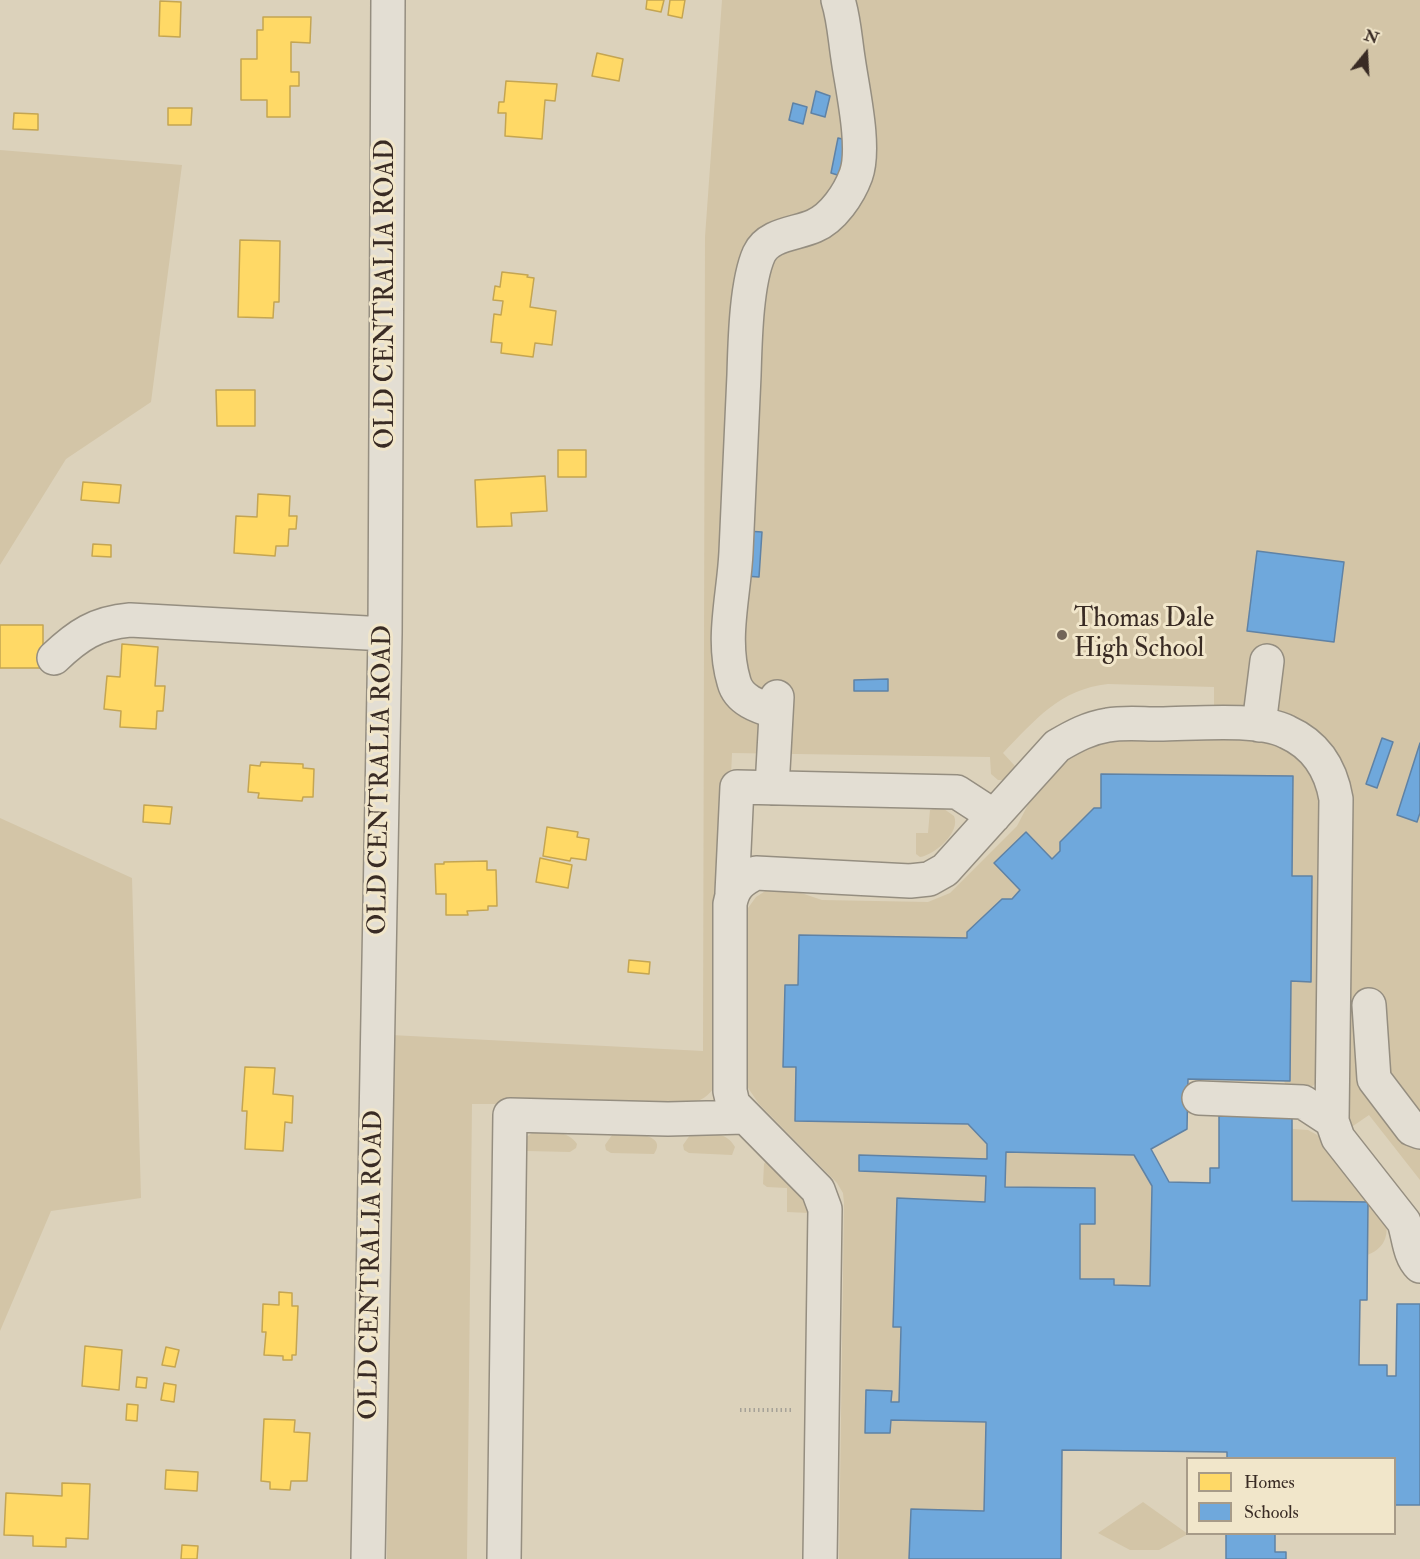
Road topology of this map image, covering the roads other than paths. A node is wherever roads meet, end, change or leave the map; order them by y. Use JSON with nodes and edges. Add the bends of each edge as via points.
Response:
{"nodes":[{"id":1,"x":388,"y":0,"type":"edge"},
{"id":2,"x":838,"y":0,"type":"edge"},
{"id":3,"x":385,"y":634,"type":"junction"},
{"id":4,"x":54,"y":658,"type":"dead end"},
{"id":5,"x":1267,"y":662,"type":"dead end"},
{"id":6,"x":1259,"y":725,"type":"junction"},
{"id":7,"x":772,"y":788,"type":"junction"},
{"id":8,"x":994,"y":816,"type":"junction"},
{"id":9,"x":732,"y":893,"type":"junction"},
{"id":10,"x":1369,"y":1005,"type":"dead end"},
{"id":11,"x":1199,"y":1098,"type":"dead end"},
{"id":12,"x":745,"y":1117,"type":"junction"},
{"id":13,"x":1332,"y":1121,"type":"junction"},
{"id":14,"x":1420,"y":1132,"type":"edge"},
{"id":15,"x":1420,"y":1266,"type":"edge"},
{"id":16,"x":368,"y":1559,"type":"edge"},
{"id":17,"x":504,"y":1559,"type":"edge"},
{"id":18,"x":820,"y":1559,"type":"edge"}],
"edges":[{"from":1,"to":3,"type":"street","name":"OLD CENTRALIA ROAD"},
{"from":2,"to":7,"type":"street","via":[[859,140],[856,174],[830,216],[815,226],[782,236],[759,253],[746,328],[736,562],[728,645],[734,684],[740,694],[756,705],[777,704]]},
{"from":3,"to":4,"type":"street","via":[[114,621],[74,639]]},
{"from":3,"to":16,"type":"street","name":"OLD CENTRALIA ROAD"},
{"from":5,"to":6,"type":"street"},
{"from":6,"to":8,"type":"street","via":[[1110,724],[1080,732],[1057,746]]},
{"from":6,"to":13,"type":"street","via":[[1287,731],[1308,746],[1333,779],[1336,800]]},
{"from":7,"to":8,"type":"street","via":[[957,792]]},
{"from":7,"to":9,"type":"street","via":[[737,787]]},
{"from":8,"to":9,"type":"street","via":[[945,870],[929,879],[756,873],[743,879]]},
{"from":9,"to":12,"type":"street","via":[[730,1091],[734,1104]]},
{"from":10,"to":14,"type":"street","via":[[1374,1079],[1412,1129]]},
{"from":11,"to":13,"type":"street","via":[[1303,1102]]},
{"from":12,"to":17,"type":"street","via":[[510,1115]]},
{"from":12,"to":18,"type":"street","via":[[818,1190],[825,1209]]},
{"from":13,"to":15,"type":"street","via":[[1338,1138],[1404,1222],[1412,1256]]}]}
